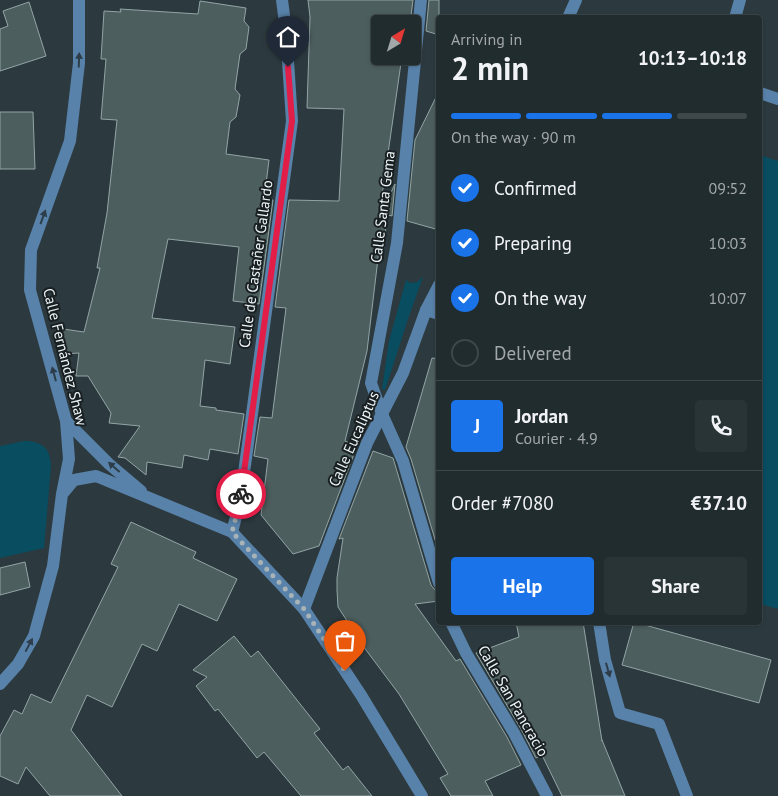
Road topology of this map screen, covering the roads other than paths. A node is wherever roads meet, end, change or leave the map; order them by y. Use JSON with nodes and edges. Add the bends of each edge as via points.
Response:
{"nodes":[{"id":1,"x":78,"y":0,"type":"edge"},
{"id":2,"x":282,"y":0,"type":"edge"},
{"id":3,"x":421,"y":0,"type":"edge"},
{"id":4,"x":576,"y":0,"type":"edge"},
{"id":5,"x":740,"y":0,"type":"edge"},
{"id":6,"x":569,"y":15,"type":"edge"},
{"id":7,"x":736,"y":15,"type":"edge"},
{"id":8,"x":762,"y":94,"type":"edge"},
{"id":9,"x":778,"y":98,"type":"edge"},
{"id":10,"x":436,"y":298,"type":"edge"},
{"id":11,"x":433,"y":312,"type":"edge"},
{"id":12,"x":382,"y":414,"type":"junction"},
{"id":13,"x":66,"y":421,"type":"junction"},
{"id":14,"x":62,"y":494,"type":"junction"},
{"id":15,"x":151,"y":499,"type":"junction"},
{"id":16,"x":232,"y":532,"type":"junction"},
{"id":17,"x":436,"y":573,"type":"edge"},
{"id":18,"x":304,"y":609,"type":"junction"},
{"id":19,"x":452,"y":625,"type":"edge"},
{"id":20,"x":600,"y":625,"type":"edge"},
{"id":21,"x":0,"y":684,"type":"edge"},
{"id":22,"x":422,"y":796,"type":"edge"},
{"id":23,"x":547,"y":796,"type":"edge"},
{"id":24,"x":687,"y":796,"type":"edge"}],
"edges":[{"from":13,"to":1,"type":"street","name":"Calle Fernández Shaw","one_way":true,"via":[[30,290],[31,250],[70,141],[80,63]]},
{"from":2,"to":16,"type":"street","name":"Calle de Castañer Gallardo","via":[[292,121],[240,502]]},
{"from":3,"to":12,"type":"street","name":"Calle Santa Gema","via":[[397,243],[371,383]]},
{"from":4,"to":6,"type":"street"},
{"from":5,"to":7,"type":"street"},
{"from":8,"to":9,"type":"street"},
{"from":10,"to":11,"type":"street","name":"Calle Eucaliptus"},
{"from":11,"to":12,"type":"street","name":"Calle Eucaliptus"},
{"from":12,"to":17,"type":"street","via":[[403,461]]},
{"from":12,"to":18,"type":"street","name":"Calle Eucaliptus","via":[[367,443]]},
{"from":13,"to":14,"type":"street","name":"Calle Fernández Shaw","via":[[69,459]]},
{"from":15,"to":13,"type":"street","one_way":true,"via":[[109,464]]},
{"from":14,"to":15,"type":"street","via":[[74,480],[96,476]]},
{"from":21,"to":14,"type":"street","name":"Calle Fernández Shaw","one_way":true,"via":[[18,664],[34,636],[53,566]]},
{"from":15,"to":16,"type":"street"},
{"from":16,"to":18,"type":"street"},
{"from":18,"to":22,"type":"street"},
{"from":19,"to":23,"type":"street","name":"Calle San Pancracio"},
{"from":20,"to":24,"type":"street","one_way":true,"via":[[620,713],[659,724]]}]}
